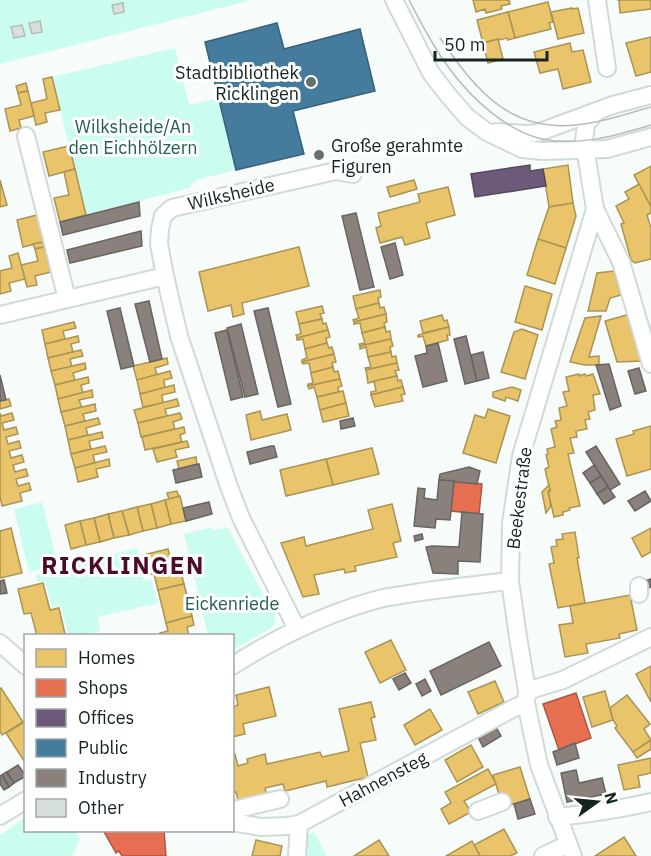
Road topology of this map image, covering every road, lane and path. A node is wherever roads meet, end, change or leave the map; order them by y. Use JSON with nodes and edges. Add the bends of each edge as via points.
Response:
{"nodes":[{"id":1,"x":394,"y":0,"type":"edge"},
{"id":2,"x":597,"y":0,"type":"edge"},
{"id":3,"x":607,"y":68,"type":"dead end"},
{"id":4,"x":651,"y":94,"type":"edge"},
{"id":5,"x":597,"y":111,"type":"junction"},
{"id":6,"x":542,"y":131,"type":"junction"},
{"id":7,"x":487,"y":132,"type":"junction"},
{"id":8,"x":26,"y":136,"type":"dead end"},
{"id":9,"x":651,"y":137,"type":"edge"},
{"id":10,"x":586,"y":150,"type":"junction"},
{"id":11,"x":353,"y":174,"type":"dead end"},
{"id":12,"x":595,"y":209,"type":"junction"},
{"id":13,"x":165,"y":276,"type":"junction"},
{"id":14,"x":67,"y":299,"type":"junction"},
{"id":15,"x":0,"y":315,"type":"edge"},
{"id":16,"x":651,"y":364,"type":"edge"},
{"id":17,"x":510,"y":581,"type":"junction"},
{"id":18,"x":297,"y":629,"type":"junction"},
{"id":19,"x":651,"y":637,"type":"edge"},
{"id":20,"x":0,"y":643,"type":"edge"},
{"id":21,"x":24,"y":664,"type":"edge"},
{"id":22,"x":234,"y":665,"type":"edge"},
{"id":23,"x":527,"y":697,"type":"junction"},
{"id":24,"x":280,"y":799,"type":"dead end"},
{"id":25,"x":24,"y":801,"type":"edge"},
{"id":26,"x":502,"y":802,"type":"dead end"},
{"id":27,"x":651,"y":802,"type":"edge"},
{"id":28,"x":478,"y":811,"type":"dead end"},
{"id":29,"x":234,"y":812,"type":"edge"},
{"id":30,"x":0,"y":816,"type":"edge"},
{"id":31,"x":557,"y":817,"type":"junction"},
{"id":32,"x":234,"y":822,"type":"edge"},
{"id":33,"x":299,"y":824,"type":"junction"},
{"id":34,"x":571,"y":850,"type":"edge"},
{"id":35,"x":297,"y":856,"type":"edge"},
{"id":36,"x":543,"y":856,"type":"edge"}],
"edges":[{"from":1,"to":7,"type":"street","via":[[431,73],[467,117]]},
{"from":2,"to":3,"type":"street"},
{"from":4,"to":5,"type":"street"},
{"from":5,"to":6,"type":"street"},
{"from":5,"to":10,"type":"street","name":"Beekestraße","via":[[586,124]]},
{"from":6,"to":7,"type":"street"},
{"from":6,"to":10,"type":"street"},
{"from":7,"to":10,"type":"street","via":[[522,149]]},
{"from":8,"to":14,"type":"street"},
{"from":9,"to":10,"type":"street","via":[[607,149]]},
{"from":10,"to":12,"type":"street","name":"Beekestraße"},
{"from":11,"to":13,"type":"street","name":"Wilksheide","via":[[336,171],[172,208],[163,216],[160,230]]},
{"from":12,"to":16,"type":"street","via":[[621,262]]},
{"from":12,"to":17,"type":"street","name":"Beekestraße","via":[[521,456],[511,523]]},
{"from":13,"to":14,"type":"street"},
{"from":13,"to":18,"type":"street","via":[[179,336],[241,518]]},
{"from":14,"to":15,"type":"street"},
{"from":17,"to":18,"type":"street","via":[[385,598]]},
{"from":17,"to":23,"type":"street","name":"Beekestraße"},
{"from":18,"to":22,"type":"street"},
{"from":19,"to":23,"type":"street","name":"Hahnensteg"},
{"from":20,"to":21,"type":"street"},
{"from":23,"to":31,"type":"street","name":"Beekestraße","via":[[539,765]]},
{"from":23,"to":33,"type":"street","name":"Hahnensteg","via":[[514,708]]},
{"from":24,"to":29,"type":"street"},
{"from":25,"to":30,"type":"street"},
{"from":26,"to":28,"type":"street"},
{"from":27,"to":31,"type":"street"},
{"from":31,"to":34,"type":"street","name":"Beekestraße"},
{"from":32,"to":33,"type":"street","name":"Hahnensteg","via":[[261,827]]},
{"from":33,"to":35,"type":"street"},
{"from":34,"to":36,"type":"street"}]}
